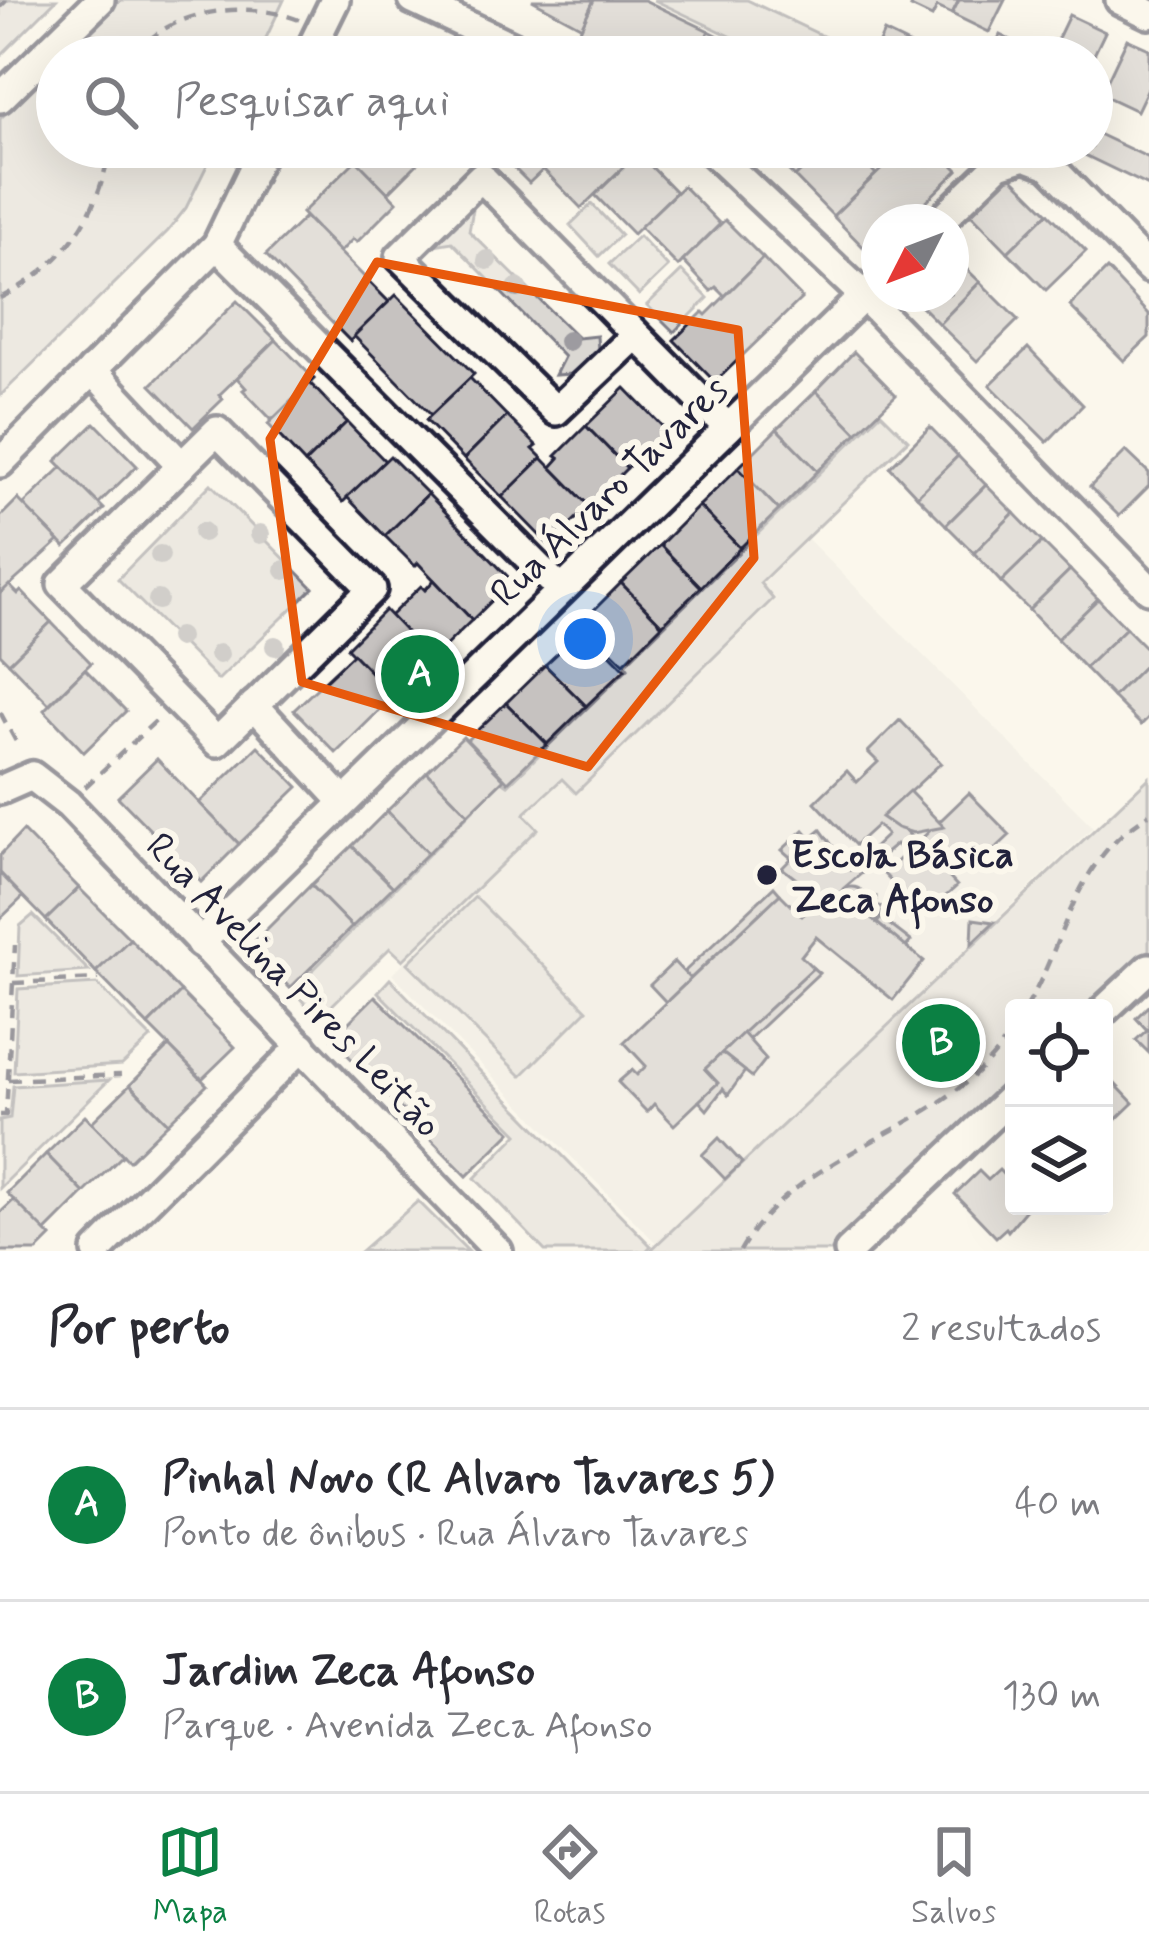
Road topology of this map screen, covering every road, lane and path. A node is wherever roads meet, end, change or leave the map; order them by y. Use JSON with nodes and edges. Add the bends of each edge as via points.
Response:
{"nodes":[{"id":1,"x":7,"y":0,"type":"edge"},
{"id":2,"x":100,"y":0,"type":"edge"},
{"id":3,"x":335,"y":0,"type":"edge"},
{"id":4,"x":413,"y":0,"type":"edge"},
{"id":5,"x":1120,"y":0,"type":"edge"},
{"id":6,"x":0,"y":7,"type":"edge"},
{"id":7,"x":1149,"y":14,"type":"edge"},
{"id":8,"x":320,"y":31,"type":"junction"},
{"id":9,"x":63,"y":36,"type":"edge"},
{"id":10,"x":155,"y":36,"type":"edge"},
{"id":11,"x":318,"y":36,"type":"edge"},
{"id":12,"x":479,"y":36,"type":"edge"},
{"id":13,"x":36,"y":63,"type":"edge"},
{"id":14,"x":0,"y":98,"type":"edge"},
{"id":15,"x":106,"y":168,"type":"edge"},
{"id":16,"x":254,"y":168,"type":"edge"},
{"id":17,"x":480,"y":168,"type":"edge"},
{"id":18,"x":732,"y":168,"type":"edge"},
{"id":19,"x":995,"y":168,"type":"edge"},
{"id":20,"x":1052,"y":168,"type":"edge"},
{"id":21,"x":481,"y":177,"type":"junction"},
{"id":22,"x":958,"y":204,"type":"edge"},
{"id":23,"x":217,"y":245,"type":"junction"},
{"id":24,"x":1149,"y":268,"type":"edge"},
{"id":25,"x":861,"y":279,"type":"edge"},
{"id":26,"x":0,"y":298,"type":"edge"},
{"id":27,"x":861,"y":299,"type":"edge"},
{"id":28,"x":894,"y":312,"type":"edge"},
{"id":29,"x":636,"y":335,"type":"junction"},
{"id":30,"x":92,"y":370,"type":"junction"},
{"id":31,"x":728,"y":428,"type":"junction"},
{"id":32,"x":0,"y":463,"type":"edge"},
{"id":33,"x":182,"y":466,"type":"junction"},
{"id":34,"x":1149,"y":589,"type":"edge"},
{"id":35,"x":561,"y":590,"type":"junction"},
{"id":36,"x":177,"y":701,"type":"junction"},
{"id":37,"x":254,"y":705,"type":"junction"},
{"id":38,"x":0,"y":712,"type":"edge"},
{"id":39,"x":32,"y":776,"type":"junction"},
{"id":40,"x":0,"y":790,"type":"edge"},
{"id":41,"x":343,"y":801,"type":"junction"},
{"id":42,"x":68,"y":804,"type":"junction"},
{"id":43,"x":1149,"y":814,"type":"edge"},
{"id":44,"x":200,"y":943,"type":"junction"},
{"id":45,"x":15,"y":945,"type":"dead end"},
{"id":46,"x":1149,"y":968,"type":"edge"},
{"id":47,"x":98,"y":979,"type":"dead end"},
{"id":48,"x":13,"y":982,"type":"junction"},
{"id":49,"x":1031,"y":999,"type":"edge"},
{"id":50,"x":1113,"y":1002,"type":"edge"},
{"id":51,"x":1005,"y":1038,"type":"edge"},
{"id":52,"x":302,"y":1046,"type":"junction"},
{"id":53,"x":121,"y":1075,"type":"dead end"},
{"id":54,"x":8,"y":1080,"type":"junction"},
{"id":55,"x":1005,"y":1104,"type":"edge"},
{"id":56,"x":0,"y":1115,"type":"edge"},
{"id":57,"x":98,"y":1251,"type":"edge"},
{"id":58,"x":498,"y":1251,"type":"edge"},
{"id":59,"x":740,"y":1251,"type":"edge"},
{"id":60,"x":849,"y":1251,"type":"edge"}],
"edges":[{"from":1,"to":6,"type":"path"},
{"from":2,"to":9,"type":"street"},
{"from":3,"to":8,"type":"street"},
{"from":4,"to":12,"type":"street"},
{"from":5,"to":7,"type":"street"},
{"from":8,"to":10,"type":"path","via":[[277,9],[202,12]]},
{"from":8,"to":11,"type":"street"},
{"from":13,"to":14,"type":"street"},
{"from":15,"to":26,"type":"path","via":[[87,221],[57,258]]},
{"from":16,"to":23,"type":"street"},
{"from":17,"to":21,"type":"street"},
{"from":18,"to":25,"type":"street"},
{"from":19,"to":22,"type":"street"},
{"from":20,"to":24,"type":"street"},
{"from":21,"to":29,"type":"street"},
{"from":21,"to":29,"type":"street","via":[[400,257],[556,411]]},
{"from":23,"to":30,"type":"street"},
{"from":23,"to":35,"type":"street"},
{"from":27,"to":31,"type":"street","name":"Rua Álvaro Tavares"},
{"from":28,"to":34,"type":"street"},
{"from":29,"to":31,"type":"street"},
{"from":30,"to":32,"type":"street"},
{"from":30,"to":33,"type":"street"},
{"from":31,"to":35,"type":"street","name":"Rua Álvaro Tavares"},
{"from":33,"to":36,"type":"street","via":[[62,584]]},
{"from":33,"to":37,"type":"street","via":[[218,431],[373,589]]},
{"from":35,"to":41,"type":"street","name":"Rua Álvaro Tavares"},
{"from":36,"to":37,"type":"street","via":[[217,742]]},
{"from":36,"to":42,"type":"path"},
{"from":37,"to":41,"type":"street"},
{"from":38,"to":39,"type":"path"},
{"from":39,"to":40,"type":"street"},
{"from":39,"to":42,"type":"street","name":"Rua Avelina Pires Leitão"},
{"from":41,"to":44,"type":"street","name":"Rua Álvaro Tavares"},
{"from":42,"to":44,"type":"street","name":"Rua Avelina Pires Leitão"},
{"from":43,"to":49,"type":"path","via":[[1113,843],[1078,892]]},
{"from":44,"to":52,"type":"street","name":"Rua Avelina Pires Leitão"},
{"from":45,"to":48,"type":"path"},
{"from":46,"to":50,"type":"street"},
{"from":47,"to":48,"type":"path"},
{"from":48,"to":54,"type":"path"},
{"from":51,"to":59,"type":"path","via":[[932,1109],[801,1181]]},
{"from":52,"to":57,"type":"street"},
{"from":52,"to":58,"type":"street","name":"Rua Avelina Pires Leitão"},
{"from":53,"to":54,"type":"path"},
{"from":54,"to":56,"type":"path"},
{"from":55,"to":60,"type":"street"}]}
